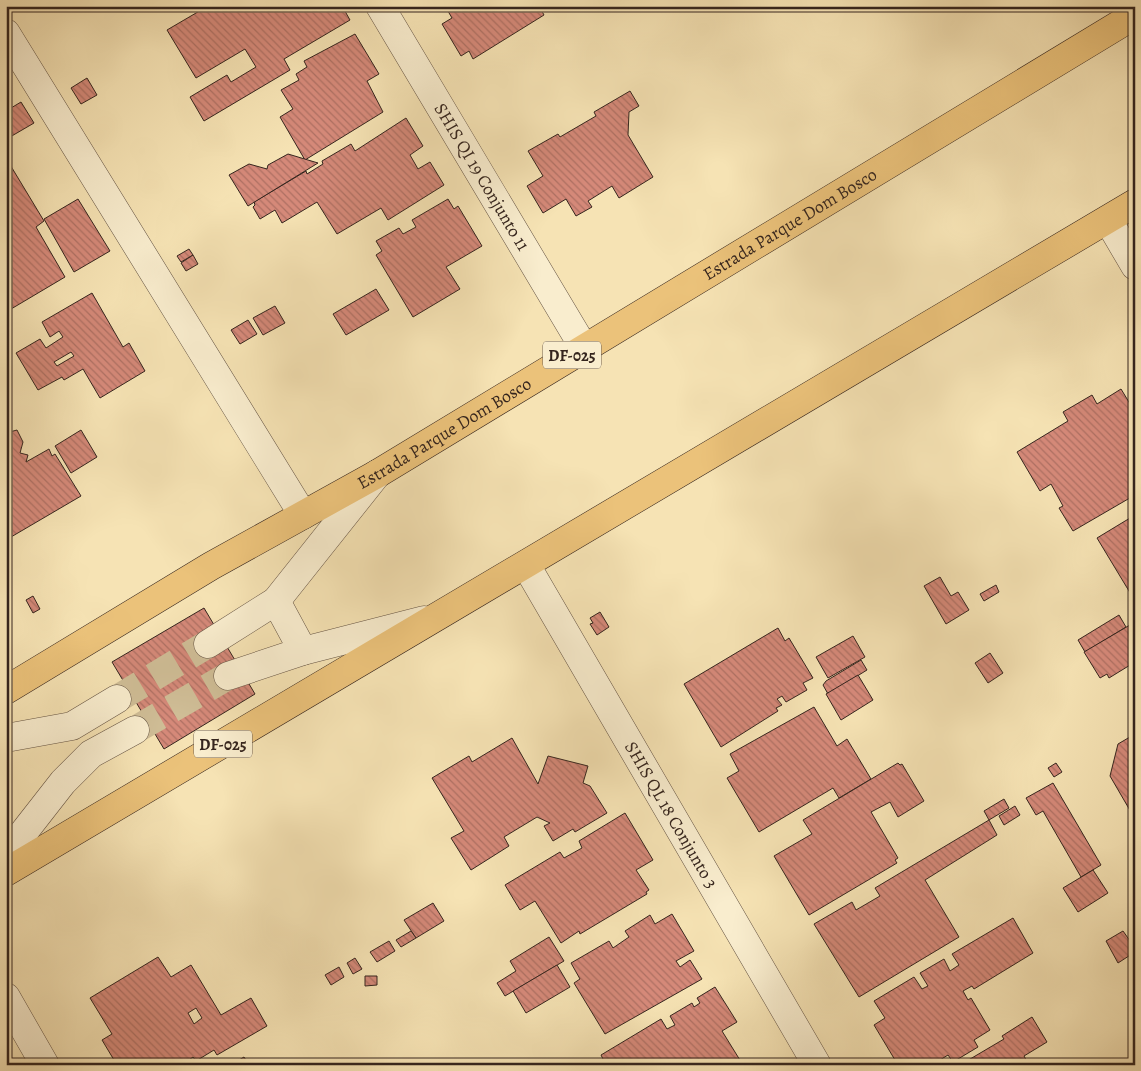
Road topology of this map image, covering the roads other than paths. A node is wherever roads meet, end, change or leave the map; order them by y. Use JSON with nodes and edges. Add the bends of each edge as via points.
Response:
{"nodes":[{"id":1,"x":380,"y":6,"type":"edge"},
{"id":2,"x":1135,"y":15,"type":"edge"},
{"id":3,"x":6,"y":33,"type":"edge"},
{"id":4,"x":1135,"y":203,"type":"edge"},
{"id":5,"x":1108,"y":220,"type":"junction"},
{"id":6,"x":1135,"y":266,"type":"edge"},
{"id":7,"x":584,"y":348,"type":"junction"},
{"id":8,"x":376,"y":474,"type":"junction"},
{"id":9,"x":303,"y":515,"type":"junction"},
{"id":10,"x":526,"y":565,"type":"junction"},
{"id":11,"x":276,"y":601,"type":"junction"},
{"id":12,"x":441,"y":616,"type":"junction"},
{"id":13,"x":208,"y":644,"type":"tunnel mouth"},
{"id":14,"x":303,"y":652,"type":"junction"},
{"id":15,"x":228,"y":676,"type":"tunnel mouth"},
{"id":16,"x":6,"y":690,"type":"edge"},
{"id":17,"x":116,"y":699,"type":"tunnel mouth"},
{"id":18,"x":72,"y":726,"type":"junction"},
{"id":19,"x":135,"y":730,"type":"tunnel mouth"},
{"id":20,"x":6,"y":738,"type":"edge"},
{"id":21,"x":91,"y":754,"type":"junction"},
{"id":22,"x":6,"y":855,"type":"edge"},
{"id":23,"x":6,"y":872,"type":"edge"},
{"id":24,"x":6,"y":997,"type":"edge"},
{"id":25,"x":46,"y":1065,"type":"edge"},
{"id":26,"x":817,"y":1065,"type":"edge"}],
"edges":[{"from":1,"to":7,"type":"street","name":"SHIS QI 19 Conjunto 11"},
{"from":2,"to":7,"type":"main road","name":"Estrada Parque Dom Bosco","number":"DF-025"},
{"from":3,"to":9,"type":"street"},
{"from":4,"to":5,"type":"main road","number":"DF-025"},
{"from":5,"to":6,"type":"street"},
{"from":5,"to":10,"type":"main road","number":"DF-025"},
{"from":7,"to":8,"type":"main road","name":"Estrada Parque Dom Bosco","number":"DF-025"},
{"from":8,"to":9,"type":"main road","name":"Estrada Parque Dom Bosco","number":"DF-025"},
{"from":8,"to":11,"type":"street"},
{"from":9,"to":16,"type":"main road","name":"Estrada Parque Dom Bosco","number":"DF-025"},
{"from":10,"to":12,"type":"main road","number":"DF-025"},
{"from":10,"to":26,"type":"street","name":"SHIS QL 18 Conjunto 3"},
{"from":11,"to":13,"type":"street"},
{"from":11,"to":14,"type":"street"},
{"from":12,"to":14,"type":"street"},
{"from":12,"to":23,"type":"main road","number":"DF-025"},
{"from":14,"to":15,"type":"street"},
{"from":17,"to":18,"type":"street"},
{"from":18,"to":20,"type":"street"},
{"from":18,"to":21,"type":"street"},
{"from":19,"to":21,"type":"street"},
{"from":21,"to":22,"type":"street","via":[[62,782]]},
{"from":24,"to":25,"type":"street"}]}
